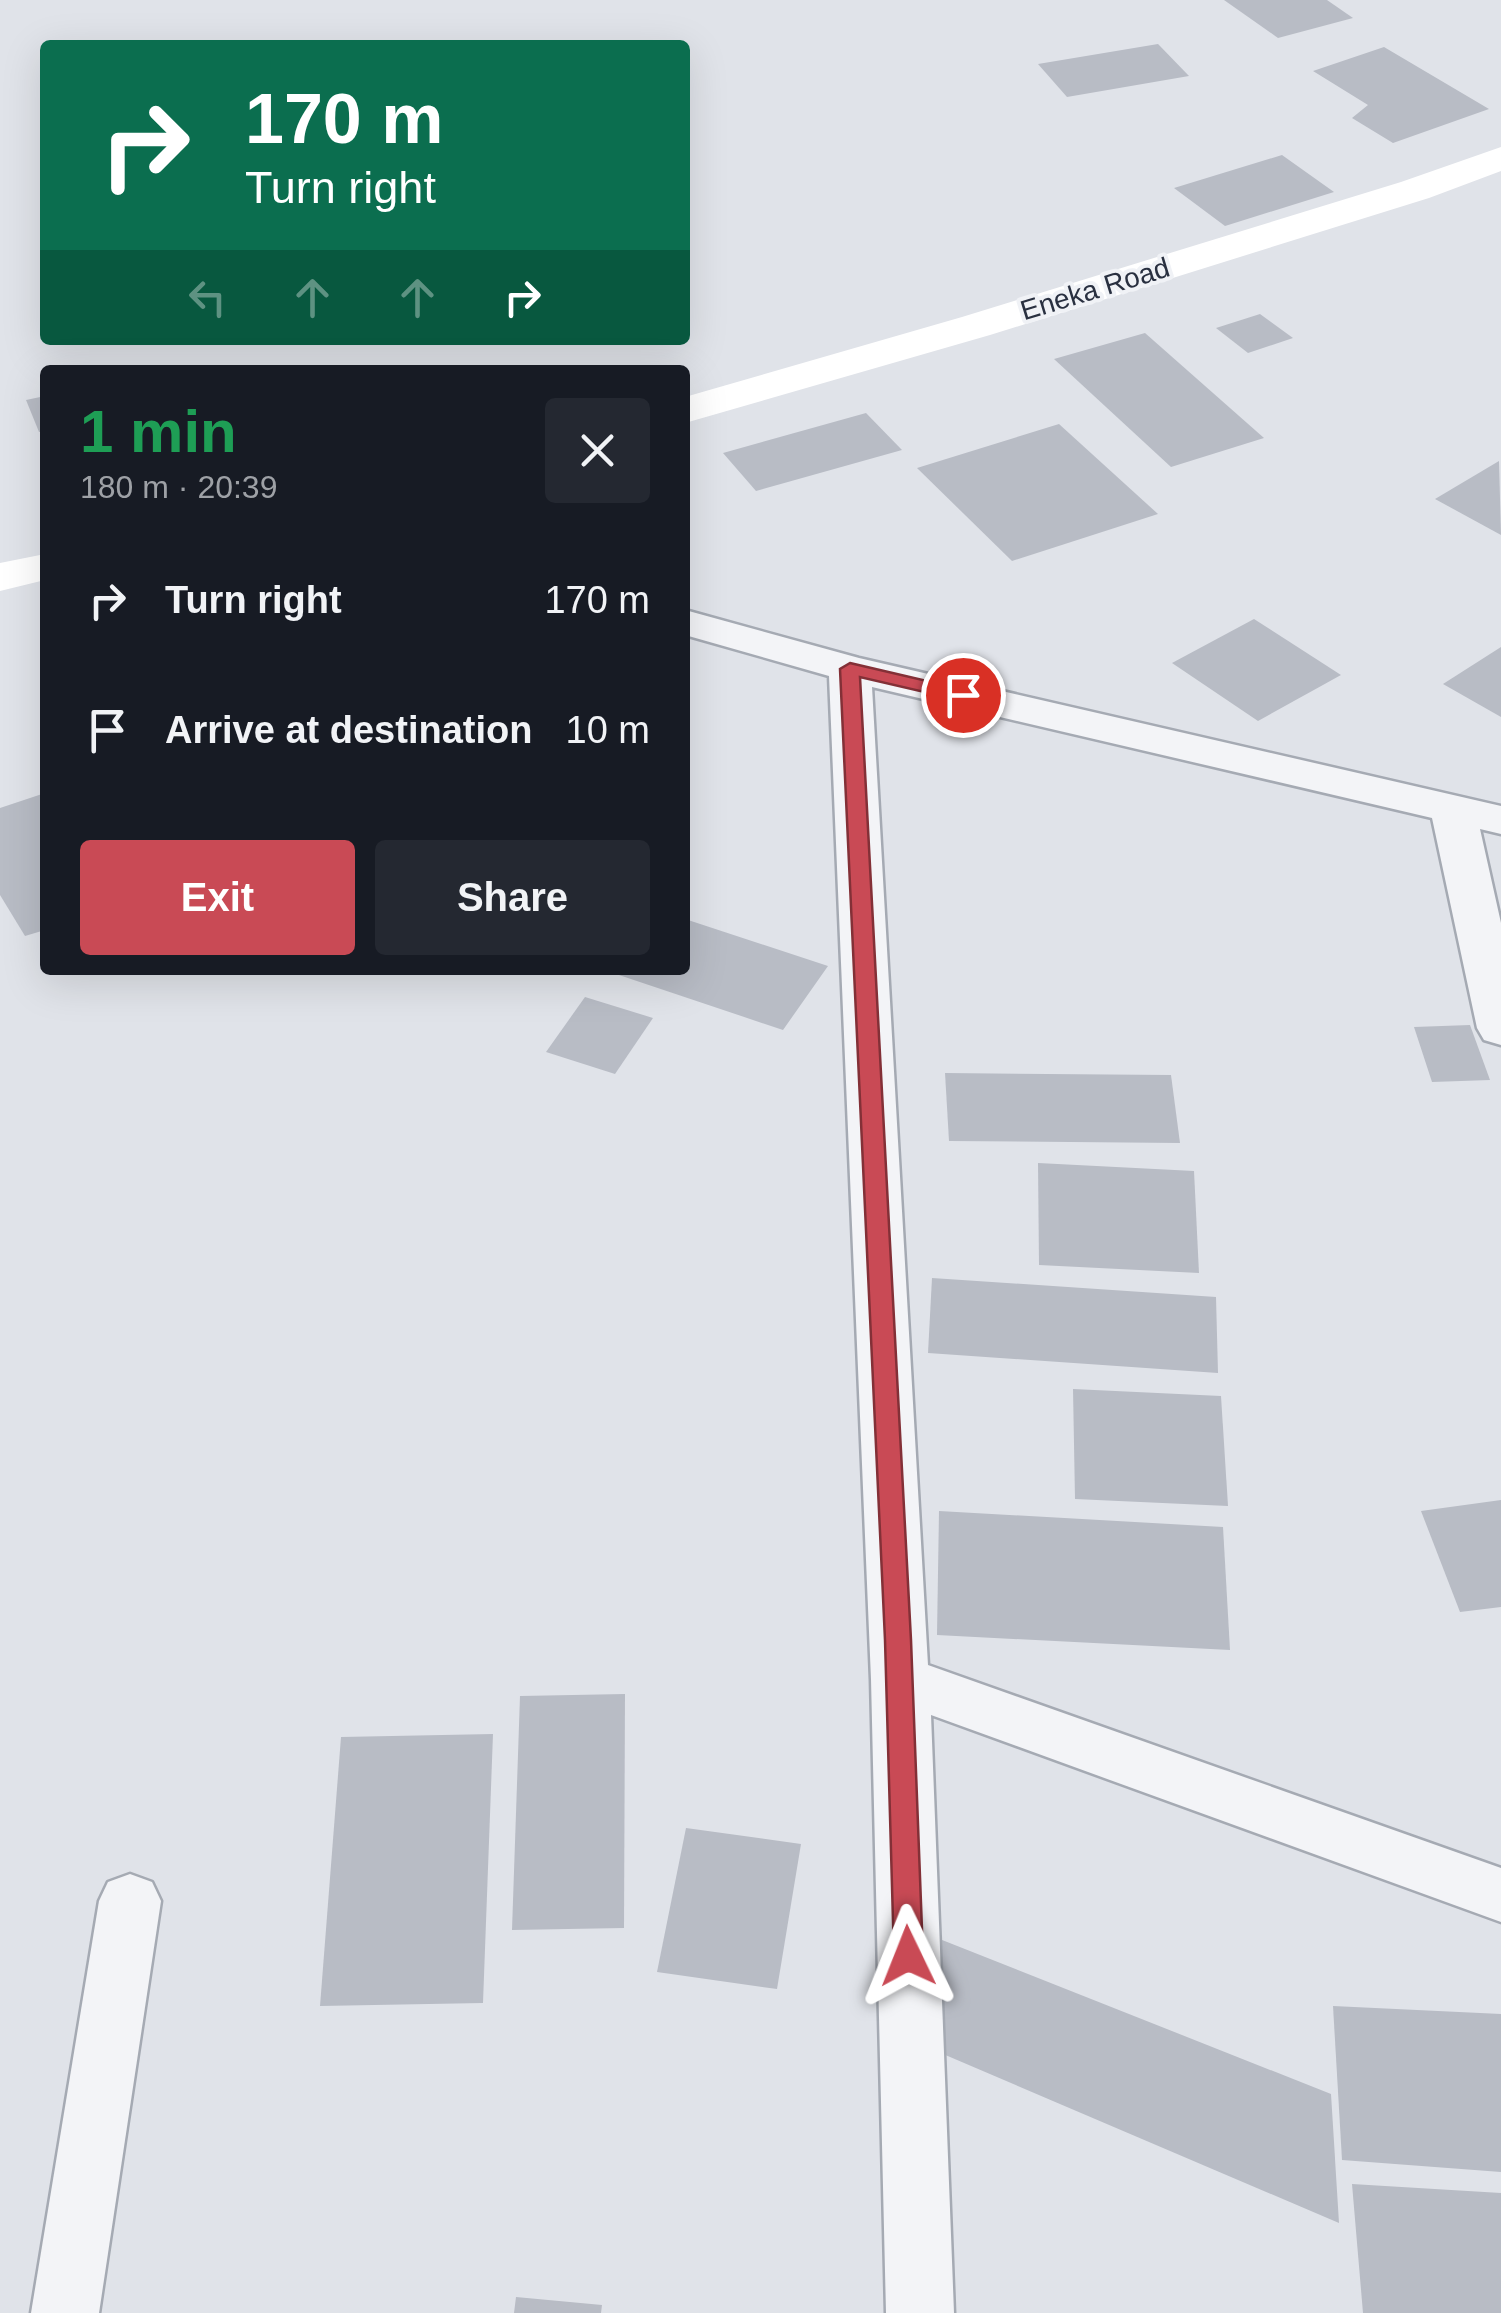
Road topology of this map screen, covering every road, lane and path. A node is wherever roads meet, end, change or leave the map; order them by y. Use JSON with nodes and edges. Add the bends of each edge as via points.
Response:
{"nodes":[{"id":1,"x":1501,"y":158,"type":"edge"},
{"id":2,"x":690,"y":409,"type":"edge"},
{"id":3,"x":40,"y":568,"type":"edge"},
{"id":4,"x":0,"y":577,"type":"edge"},
{"id":5,"x":690,"y":623,"type":"edge"},
{"id":6,"x":850,"y":669,"type":"junction"},
{"id":7,"x":1453,"y":810,"type":"junction"},
{"id":8,"x":1501,"y":820,"type":"edge"},
{"id":9,"x":1501,"y":1028,"type":"edge"},
{"id":10,"x":900,"y":1679,"type":"junction"},
{"id":11,"x":1501,"y":1894,"type":"edge"},
{"id":12,"x":130,"y":1901,"type":"dead end"},
{"id":13,"x":65,"y":2313,"type":"edge"},
{"id":14,"x":920,"y":2313,"type":"edge"}],
"edges":[{"from":1,"to":2,"type":"main road","name":"Eneka Road","via":[[1014,314]]},
{"from":3,"to":4,"type":"main road"},
{"from":5,"to":6,"type":"street"},
{"from":6,"to":7,"type":"street"},
{"from":6,"to":10,"type":"street"},
{"from":7,"to":8,"type":"street"},
{"from":7,"to":9,"type":"street"},
{"from":10,"to":11,"type":"street"},
{"from":10,"to":14,"type":"street"},
{"from":12,"to":13,"type":"street"}]}
